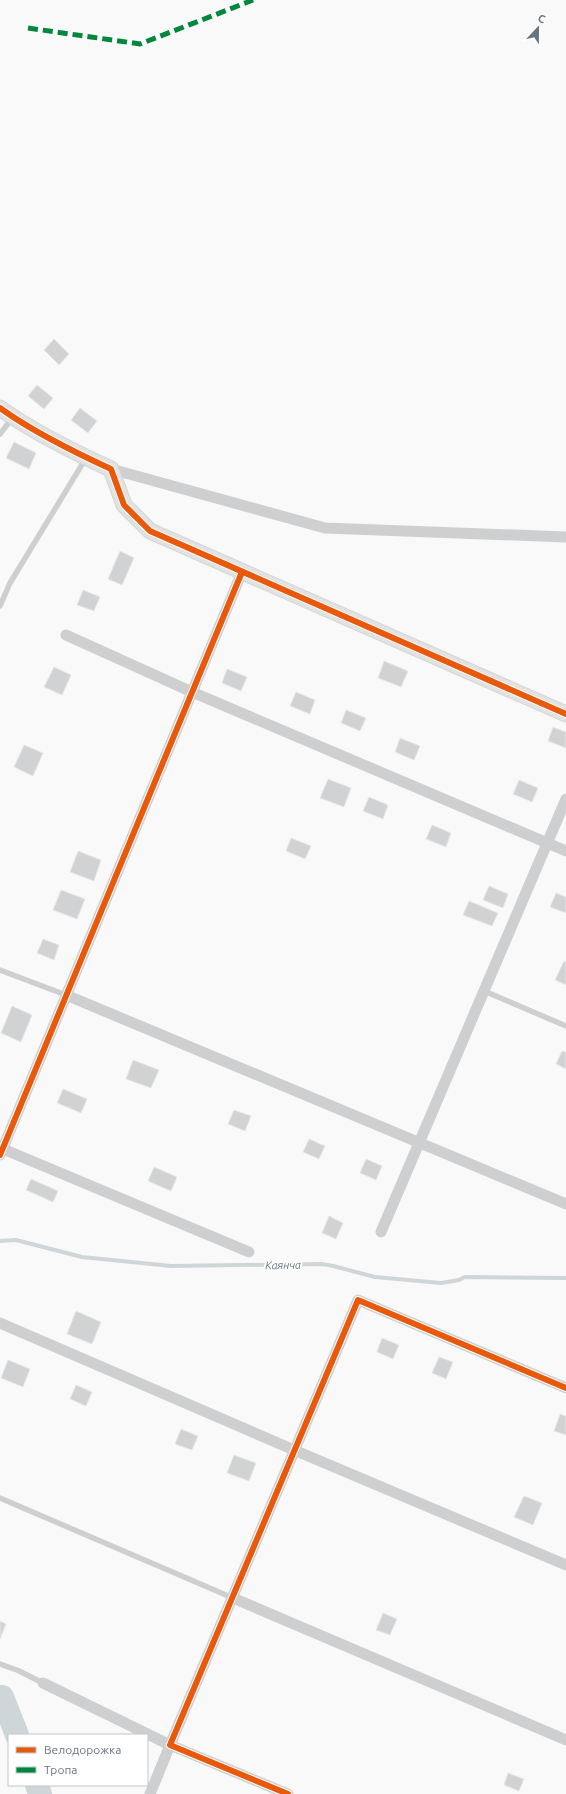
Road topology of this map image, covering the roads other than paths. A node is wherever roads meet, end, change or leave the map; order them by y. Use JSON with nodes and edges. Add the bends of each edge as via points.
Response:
{"nodes":[{"id":1,"x":0,"y":408,"type":"edge"},
{"id":2,"x":13,"y":417,"type":"junction"},
{"id":3,"x":0,"y":434,"type":"edge"},
{"id":4,"x":86,"y":457,"type":"junction"},
{"id":5,"x":111,"y":469,"type":"junction"},
{"id":6,"x":566,"y":538,"type":"edge"},
{"id":7,"x":242,"y":572,"type":"junction"},
{"id":8,"x":0,"y":606,"type":"edge"},
{"id":9,"x":66,"y":635,"type":"dead end"},
{"id":10,"x":192,"y":692,"type":"junction"},
{"id":11,"x":566,"y":714,"type":"edge"},
{"id":12,"x":566,"y":799,"type":"edge"},
{"id":13,"x":547,"y":844,"type":"junction"},
{"id":14,"x":566,"y":851,"type":"edge"},
{"id":15,"x":0,"y":970,"type":"edge"},
{"id":16,"x":484,"y":992,"type":"junction"},
{"id":17,"x":66,"y":995,"type":"junction"},
{"id":18,"x":566,"y":1026,"type":"edge"},
{"id":19,"x":419,"y":1143,"type":"junction"},
{"id":20,"x":1,"y":1152,"type":"edge"},
{"id":21,"x":566,"y":1204,"type":"edge"},
{"id":22,"x":381,"y":1232,"type":"dead end"},
{"id":23,"x":249,"y":1252,"type":"dead end"},
{"id":24,"x":0,"y":1323,"type":"edge"},
{"id":25,"x":566,"y":1388,"type":"edge"},
{"id":26,"x":294,"y":1450,"type":"junction"},
{"id":27,"x":0,"y":1498,"type":"edge"},
{"id":28,"x":566,"y":1565,"type":"edge"},
{"id":29,"x":233,"y":1598,"type":"junction"},
{"id":30,"x":0,"y":1664,"type":"edge"},
{"id":31,"x":43,"y":1683,"type":"joint"},
{"id":32,"x":146,"y":1734,"type":"edge"},
{"id":33,"x":148,"y":1735,"type":"edge"},
{"id":34,"x":566,"y":1740,"type":"edge"},
{"id":35,"x":170,"y":1746,"type":"junction"},
{"id":36,"x":150,"y":1794,"type":"edge"},
{"id":37,"x":288,"y":1794,"type":"edge"}],
"edges":[{"from":1,"to":2,"type":"street"},
{"from":2,"to":3,"type":"lane"},
{"from":2,"to":4,"type":"street"},
{"from":4,"to":5,"type":"street"},
{"from":4,"to":8,"type":"lane","via":[[10,583]]},
{"from":5,"to":6,"type":"street","via":[[325,528]]},
{"from":5,"to":7,"type":"street","via":[[124,505],[150,531]]},
{"from":7,"to":10,"type":"street"},
{"from":7,"to":11,"type":"street"},
{"from":9,"to":10,"type":"street"},
{"from":10,"to":13,"type":"street"},
{"from":10,"to":17,"type":"street"},
{"from":12,"to":13,"type":"street"},
{"from":13,"to":14,"type":"street"},
{"from":13,"to":16,"type":"street"},
{"from":15,"to":17,"type":"lane"},
{"from":16,"to":18,"type":"lane"},
{"from":16,"to":19,"type":"street"},
{"from":17,"to":19,"type":"street"},
{"from":17,"to":20,"type":"street"},
{"from":19,"to":21,"type":"street"},
{"from":19,"to":22,"type":"street"},
{"from":20,"to":23,"type":"street"},
{"from":24,"to":26,"type":"street"},
{"from":25,"to":26,"type":"street","via":[[358,1300]]},
{"from":26,"to":28,"type":"street"},
{"from":26,"to":29,"type":"street"},
{"from":27,"to":29,"type":"lane"},
{"from":29,"to":34,"type":"street"},
{"from":29,"to":35,"type":"street"},
{"from":30,"to":31,"type":"lane"},
{"from":31,"to":32,"type":"street"},
{"from":33,"to":35,"type":"street"},
{"from":35,"to":36,"type":"street"},
{"from":35,"to":37,"type":"street"}]}
